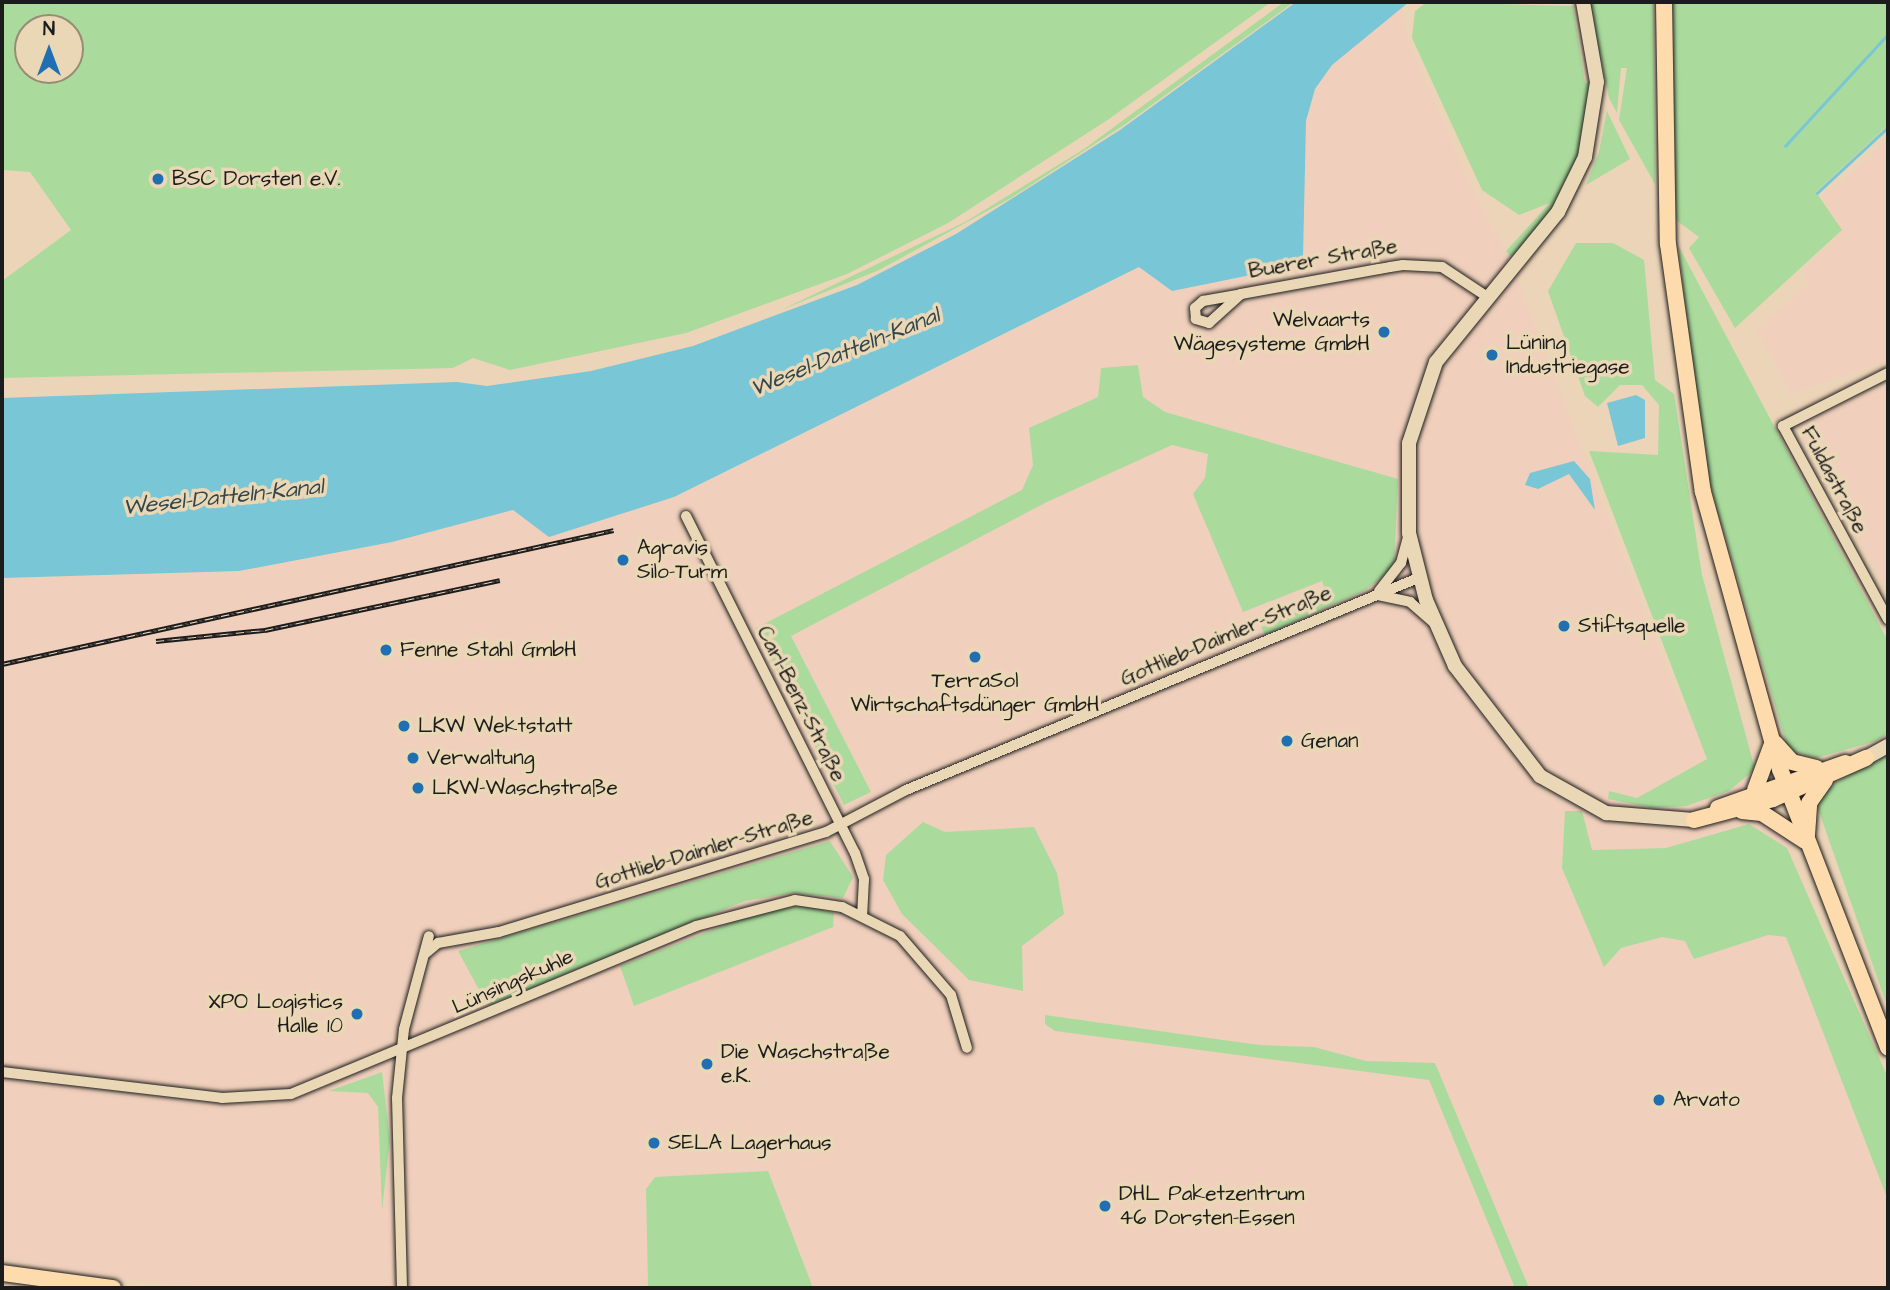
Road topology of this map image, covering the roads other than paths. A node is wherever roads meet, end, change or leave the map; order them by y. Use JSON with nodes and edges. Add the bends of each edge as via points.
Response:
{"nodes":[{"id":1,"x":1583,"y":2,"type":"edge"},
{"id":2,"x":1664,"y":2,"type":"edge"},
{"id":3,"x":1241,"y":294,"type":"dead end"},
{"id":4,"x":1486,"y":296,"type":"junction"},
{"id":5,"x":1888,"y":373,"type":"edge"},
{"id":6,"x":686,"y":516,"type":"dead end"},
{"id":7,"x":1409,"y":533,"type":"junction"},
{"id":8,"x":1419,"y":578,"type":"junction"},
{"id":9,"x":1376,"y":594,"type":"junction"},
{"id":10,"x":1888,"y":619,"type":"edge"},
{"id":11,"x":1434,"y":623,"type":"junction"},
{"id":12,"x":1770,"y":736,"type":"junction"},
{"id":13,"x":1888,"y":746,"type":"edge"},
{"id":14,"x":1866,"y":758,"type":"joint"},
{"id":15,"x":1825,"y":774,"type":"junction"},
{"id":16,"x":1786,"y":787,"type":"junction"},
{"id":17,"x":1755,"y":790,"type":"junction"},
{"id":18,"x":1738,"y":811,"type":"junction"},
{"id":19,"x":1693,"y":820,"type":"junction"},
{"id":20,"x":841,"y":825,"type":"junction"},
{"id":21,"x":1807,"y":843,"type":"junction"},
{"id":22,"x":862,"y":914,"type":"junction"},
{"id":23,"x":429,"y":936,"type":"dead end"},
{"id":24,"x":426,"y":953,"type":"junction"},
{"id":25,"x":967,"y":1048,"type":"dead end"},
{"id":26,"x":1888,"y":1048,"type":"edge"},
{"id":27,"x":401,"y":1052,"type":"junction"},
{"id":28,"x":2,"y":1072,"type":"edge"},
{"id":29,"x":2,"y":1273,"type":"edge"},
{"id":30,"x":113,"y":1288,"type":"edge"},
{"id":31,"x":402,"y":1288,"type":"edge"}],
"edges":[{"from":1,"to":4,"type":"street","via":[[1598,82],[1585,157],[1558,212]]},
{"from":2,"to":12,"type":"main road","via":[[1668,244],[1703,492]]},
{"from":3,"to":4,"type":"street","name":"Buerer Straße","via":[[1417,264],[1457,274]]},
{"from":4,"to":7,"type":"street","via":[[1446,343],[1417,407],[1406,476]]},
{"from":5,"to":10,"type":"street","name":"Fuldastraße","via":[[1783,426]]},
{"from":6,"to":20,"type":"street","name":"Carl-Benz-Straße"},
{"from":7,"to":8,"type":"street"},
{"from":7,"to":9,"type":"street","name":"Gottlieb-Daimler-Straße","via":[[1401,563]]},
{"from":8,"to":9,"type":"street","name":"Gottlieb-Daimler-Straße"},
{"from":8,"to":11,"type":"street"},
{"from":9,"to":11,"type":"street","via":[[1410,602]]},
{"from":9,"to":20,"type":"street","name":"Gottlieb-Daimler-Straße","via":[[906,790]]},
{"from":11,"to":19,"type":"street","via":[[1475,698],[1548,783],[1606,813]]},
{"from":12,"to":15,"type":"main road","via":[[1792,762]]},
{"from":12,"to":16,"type":"main road"},
{"from":12,"to":17,"type":"main road"},
{"from":13,"to":14,"type":"street"},
{"from":14,"to":15,"type":"main road"},
{"from":15,"to":16,"type":"main road"},
{"from":15,"to":21,"type":"main road","via":[[1809,803]]},
{"from":16,"to":17,"type":"main road"},
{"from":16,"to":18,"type":"main road"},
{"from":16,"to":21,"type":"main road"},
{"from":17,"to":19,"type":"main road"},
{"from":18,"to":19,"type":"main road"},
{"from":18,"to":21,"type":"main road","via":[[1762,813]]},
{"from":20,"to":22,"type":"street","name":"Carl-Benz-Straße","via":[[864,879]]},
{"from":20,"to":24,"type":"street","name":"Gottlieb-Daimler-Straße","via":[[499,932],[438,943]]},
{"from":21,"to":26,"type":"main road"},
{"from":22,"to":25,"type":"street","name":"Lünsingskuhle","via":[[900,936],[935,971],[957,1008]]},
{"from":22,"to":27,"type":"street","name":"Lünsingskuhle","via":[[802,900],[733,912]]},
{"from":23,"to":24,"type":"street"},
{"from":24,"to":27,"type":"street"},
{"from":27,"to":28,"type":"street","name":"Lünsingskuhle","via":[[320,1086],[252,1098]]},
{"from":27,"to":31,"type":"street"},
{"from":29,"to":30,"type":"main road"}]}
